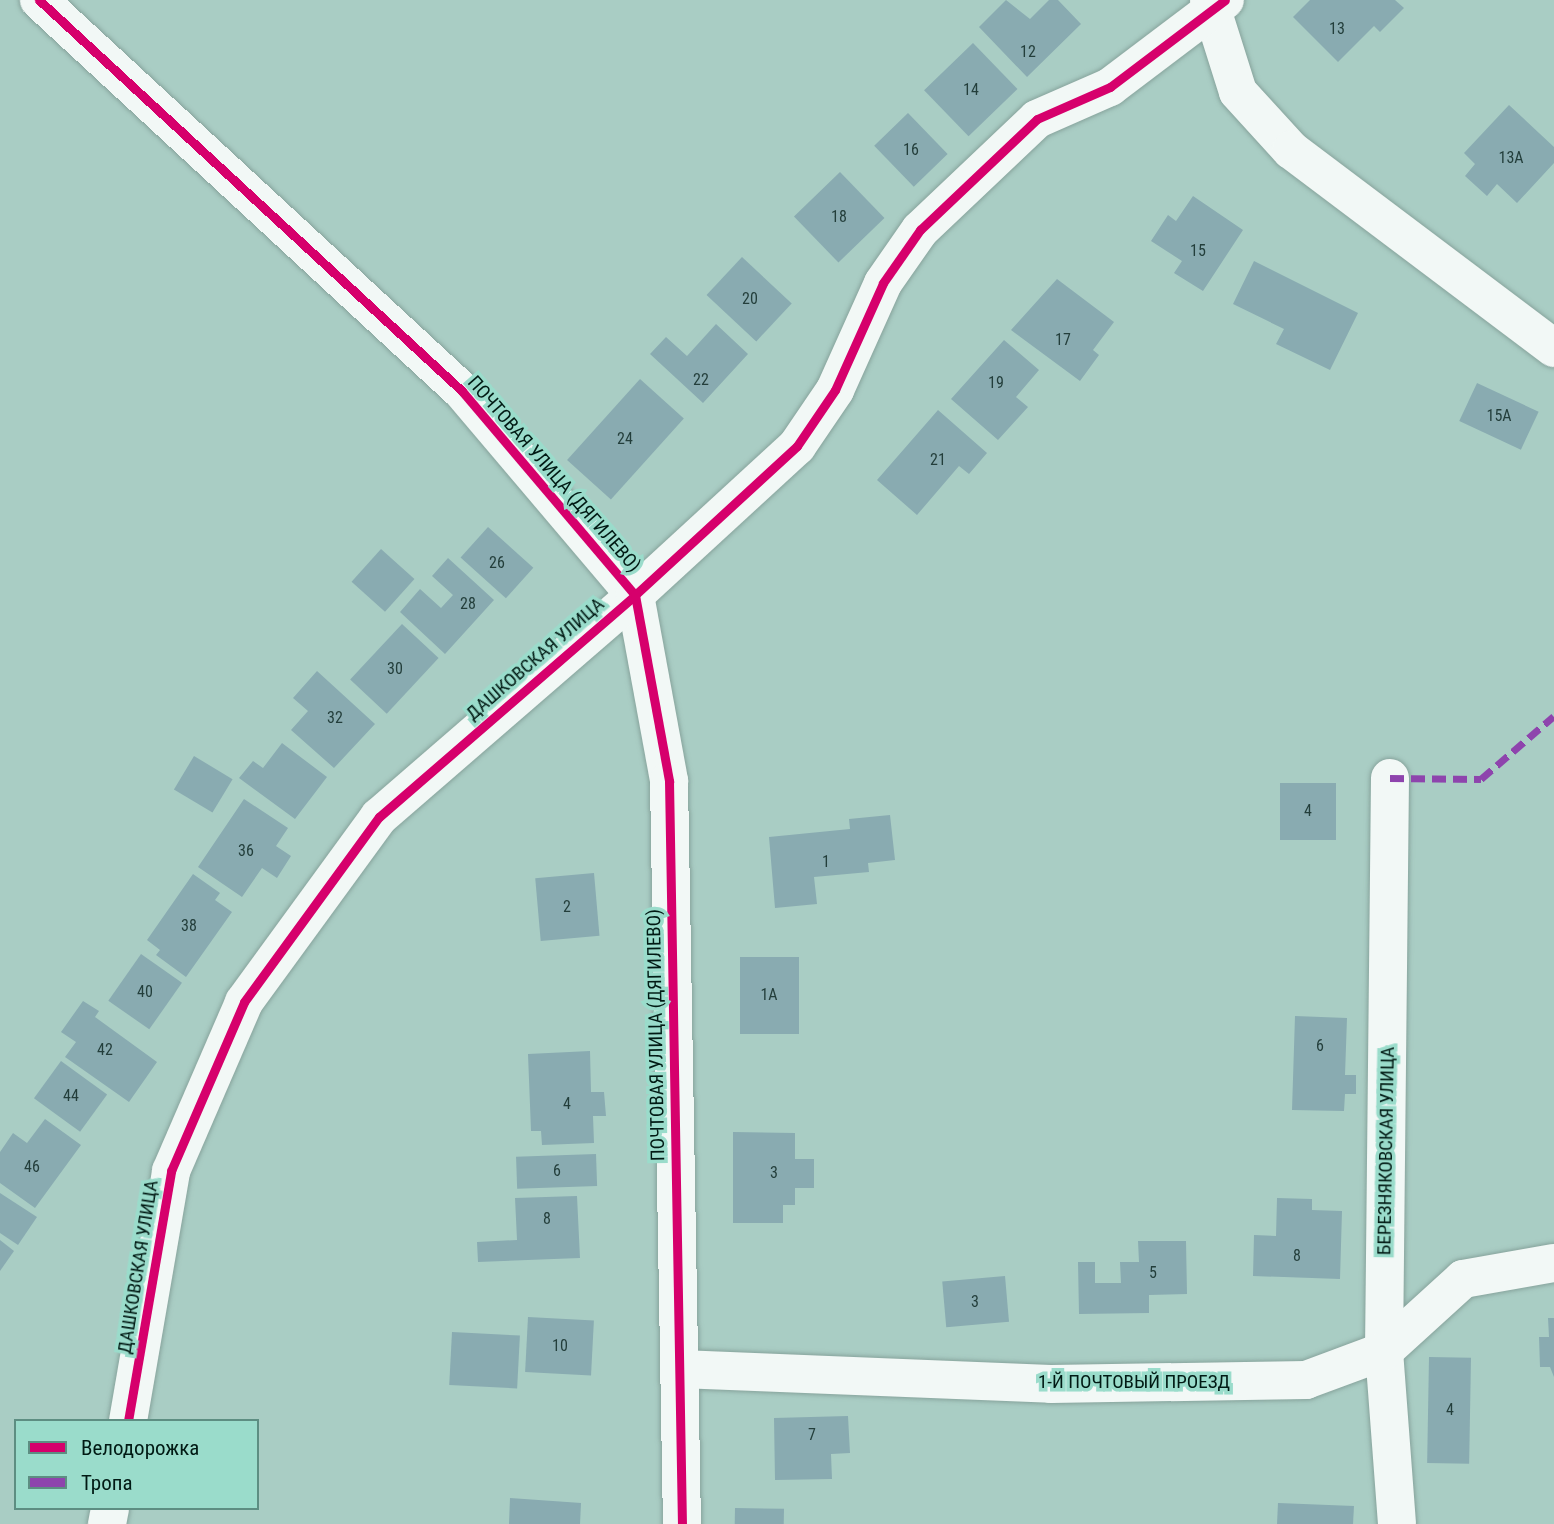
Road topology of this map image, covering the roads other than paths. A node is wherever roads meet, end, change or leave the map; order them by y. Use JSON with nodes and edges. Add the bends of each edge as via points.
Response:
{"nodes":[{"id":1,"x":38,"y":0,"type":"edge"},
{"id":2,"x":1215,"y":3,"type":"edge"},
{"id":3,"x":1554,"y":348,"type":"edge"},
{"id":4,"x":635,"y":595,"type":"junction"},
{"id":5,"x":1390,"y":778,"type":"dead end"},
{"id":6,"x":1554,"y":1263,"type":"edge"},
{"id":7,"x":1384,"y":1351,"type":"junction"},
{"id":8,"x":680,"y":1369,"type":"junction"},
{"id":9,"x":128,"y":1419,"type":"edge"},
{"id":10,"x":682,"y":1524,"type":"edge"},
{"id":11,"x":1397,"y":1524,"type":"edge"}],
"edges":[{"from":1,"to":4,"type":"street","name":"ПОЧТОВАЯ УЛИЦА (ДЯГИЛЕВО)","via":[[462,391]]},
{"from":2,"to":3,"type":"street","via":[[1238,92],[1291,150]]},
{"from":2,"to":4,"type":"street","name":"ДАШКОВСКАЯ УЛИЦА","via":[[1110,87],[1037,120],[920,230],[883,283],[835,390],[797,446]]},
{"from":4,"to":8,"type":"street","name":"ПОЧТОВАЯ УЛИЦА (ДЯГИЛЕВО)","via":[[669,781]]},
{"from":4,"to":9,"type":"street","name":"ДАШКОВСКАЯ УЛИЦА","via":[[379,817],[244,1002],[171,1171]]},
{"from":5,"to":7,"type":"street","name":"БЕРЕЗНЯКОВСКАЯ УЛИЦА"},
{"from":6,"to":7,"type":"street","name":"1-Й ПОЧТОВЫЙ ПРОЕЗД","via":[[1463,1279]]},
{"from":7,"to":8,"type":"street","name":"1-Й ПОЧТОВЫЙ ПРОЕЗД","via":[[1306,1380],[1051,1384]]},
{"from":7,"to":11,"type":"street","name":"БЕРЕЗНЯКОВСКАЯ УЛИЦА"},
{"from":8,"to":10,"type":"street","name":"ПОЧТОВАЯ УЛИЦА (ДЯГИЛЕВО)"}]}
